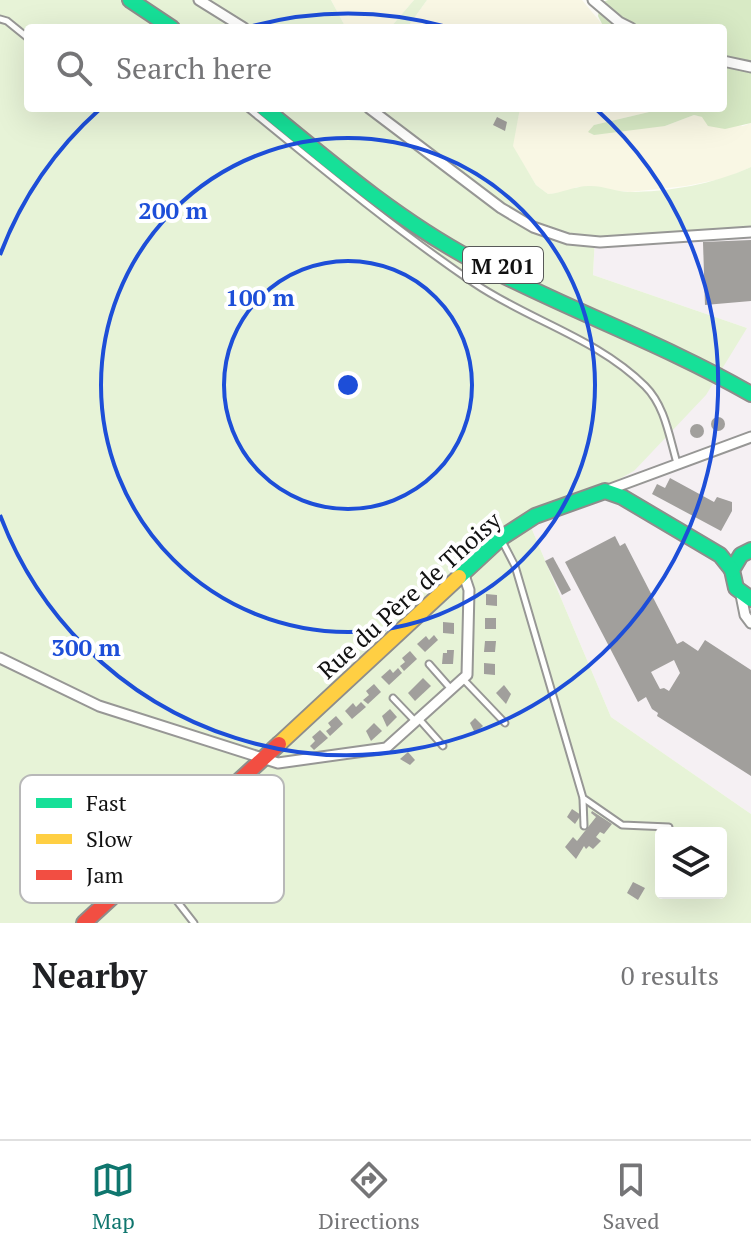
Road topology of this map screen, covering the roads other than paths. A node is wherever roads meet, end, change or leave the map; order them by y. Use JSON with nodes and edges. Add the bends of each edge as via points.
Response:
{"nodes":[{"id":1,"x":119,"y":0,"type":"edge"},
{"id":2,"x":130,"y":0,"type":"edge"},
{"id":3,"x":199,"y":0,"type":"edge"},
{"id":4,"x":593,"y":0,"type":"edge"},
{"id":5,"x":0,"y":19,"type":"edge"},
{"id":6,"x":154,"y":24,"type":"edge"},
{"id":7,"x":166,"y":24,"type":"edge"},
{"id":8,"x":238,"y":24,"type":"edge"},
{"id":9,"x":623,"y":24,"type":"edge"},
{"id":10,"x":24,"y":35,"type":"edge"},
{"id":11,"x":727,"y":62,"type":"edge"},
{"id":12,"x":751,"y":67,"type":"edge"},
{"id":13,"x":253,"y":112,"type":"edge"},
{"id":14,"x":269,"y":112,"type":"edge"},
{"id":15,"x":282,"y":112,"type":"edge"},
{"id":16,"x":374,"y":112,"type":"edge"},
{"id":17,"x":751,"y":232,"type":"edge"},
{"id":18,"x":751,"y":384,"type":"edge"},
{"id":19,"x":751,"y":394,"type":"edge"},
{"id":20,"x":751,"y":437,"type":"edge"},
{"id":21,"x":677,"y":463,"type":"junction"},
{"id":22,"x":605,"y":491,"type":"junction"},
{"id":23,"x":501,"y":538,"type":"junction"},
{"id":24,"x":746,"y":553,"type":"edge"},
{"id":25,"x":720,"y":555,"type":"junction"},
{"id":26,"x":732,"y":570,"type":"junction"},
{"id":27,"x":463,"y":572,"type":"junction"},
{"id":28,"x":746,"y":597,"type":"edge"},
{"id":29,"x":751,"y":623,"type":"edge"},
{"id":30,"x":0,"y":658,"type":"edge"},
{"id":31,"x":429,"y":664,"type":"dead end"},
{"id":32,"x":463,"y":679,"type":"junction"},
{"id":33,"x":451,"y":690,"type":"junction"},
{"id":34,"x":393,"y":698,"type":"dead end"},
{"id":35,"x":418,"y":720,"type":"junction"},
{"id":36,"x":505,"y":723,"type":"dead end"},
{"id":37,"x":443,"y":746,"type":"dead end"},
{"id":38,"x":261,"y":759,"type":"junction"},
{"id":39,"x":245,"y":775,"type":"edge"},
{"id":40,"x":583,"y":798,"type":"junction"},
{"id":41,"x":584,"y":826,"type":"dead end"},
{"id":42,"x":669,"y":827,"type":"dead end"},
{"id":43,"x":106,"y":903,"type":"edge"},
{"id":44,"x":178,"y":903,"type":"edge"},
{"id":45,"x":84,"y":923,"type":"edge"},
{"id":46,"x":194,"y":923,"type":"edge"}],
"edges":[{"from":1,"to":6,"type":"main road"},
{"from":2,"to":7,"type":"main road"},
{"from":3,"to":8,"type":"street"},
{"from":4,"to":9,"type":"street"},
{"from":5,"to":10,"type":"lane"},
{"from":11,"to":12,"type":"street"},
{"from":13,"to":21,"type":"lane","via":[[475,284],[625,368],[655,397]]},
{"from":14,"to":19,"type":"main road","number":"M 201","via":[[368,191],[467,257]]},
{"from":15,"to":18,"type":"main road","number":"M 201","via":[[445,234]]},
{"from":16,"to":17,"type":"street","via":[[501,208],[568,239],[600,242]]},
{"from":20,"to":21,"type":"street"},
{"from":21,"to":22,"type":"street"},
{"from":22,"to":23,"type":"main road","name":"Rue du Père de Thoisy","via":[[535,516]]},
{"from":22,"to":25,"type":"main road"},
{"from":23,"to":27,"type":"main road","name":"Rue du Père de Thoisy"},
{"from":23,"to":40,"type":"lane","via":[[515,566]]},
{"from":24,"to":25,"type":"street"},
{"from":24,"to":26,"type":"main road"},
{"from":25,"to":26,"type":"main road"},
{"from":26,"to":28,"type":"main road","via":[[735,587]]},
{"from":27,"to":32,"type":"street","via":[[469,590]]},
{"from":27,"to":38,"type":"main road","name":"Rue du Père de Thoisy"},
{"from":28,"to":29,"type":"street","via":[[745,615]]},
{"from":30,"to":38,"type":"street","via":[[99,706]]},
{"from":31,"to":33,"type":"lane"},
{"from":32,"to":33,"type":"street"},
{"from":32,"to":36,"type":"lane"},
{"from":33,"to":35,"type":"street"},
{"from":34,"to":35,"type":"lane"},
{"from":35,"to":37,"type":"lane"},
{"from":35,"to":38,"type":"street","via":[[386,748],[278,763]]},
{"from":38,"to":39,"type":"main road","name":"Rue du Père de Thoisy"},
{"from":40,"to":41,"type":"lane"},
{"from":40,"to":42,"type":"lane","via":[[622,825]]},
{"from":43,"to":45,"type":"main road","name":"Rue du Père de Thoisy"},
{"from":44,"to":46,"type":"lane"}]}
